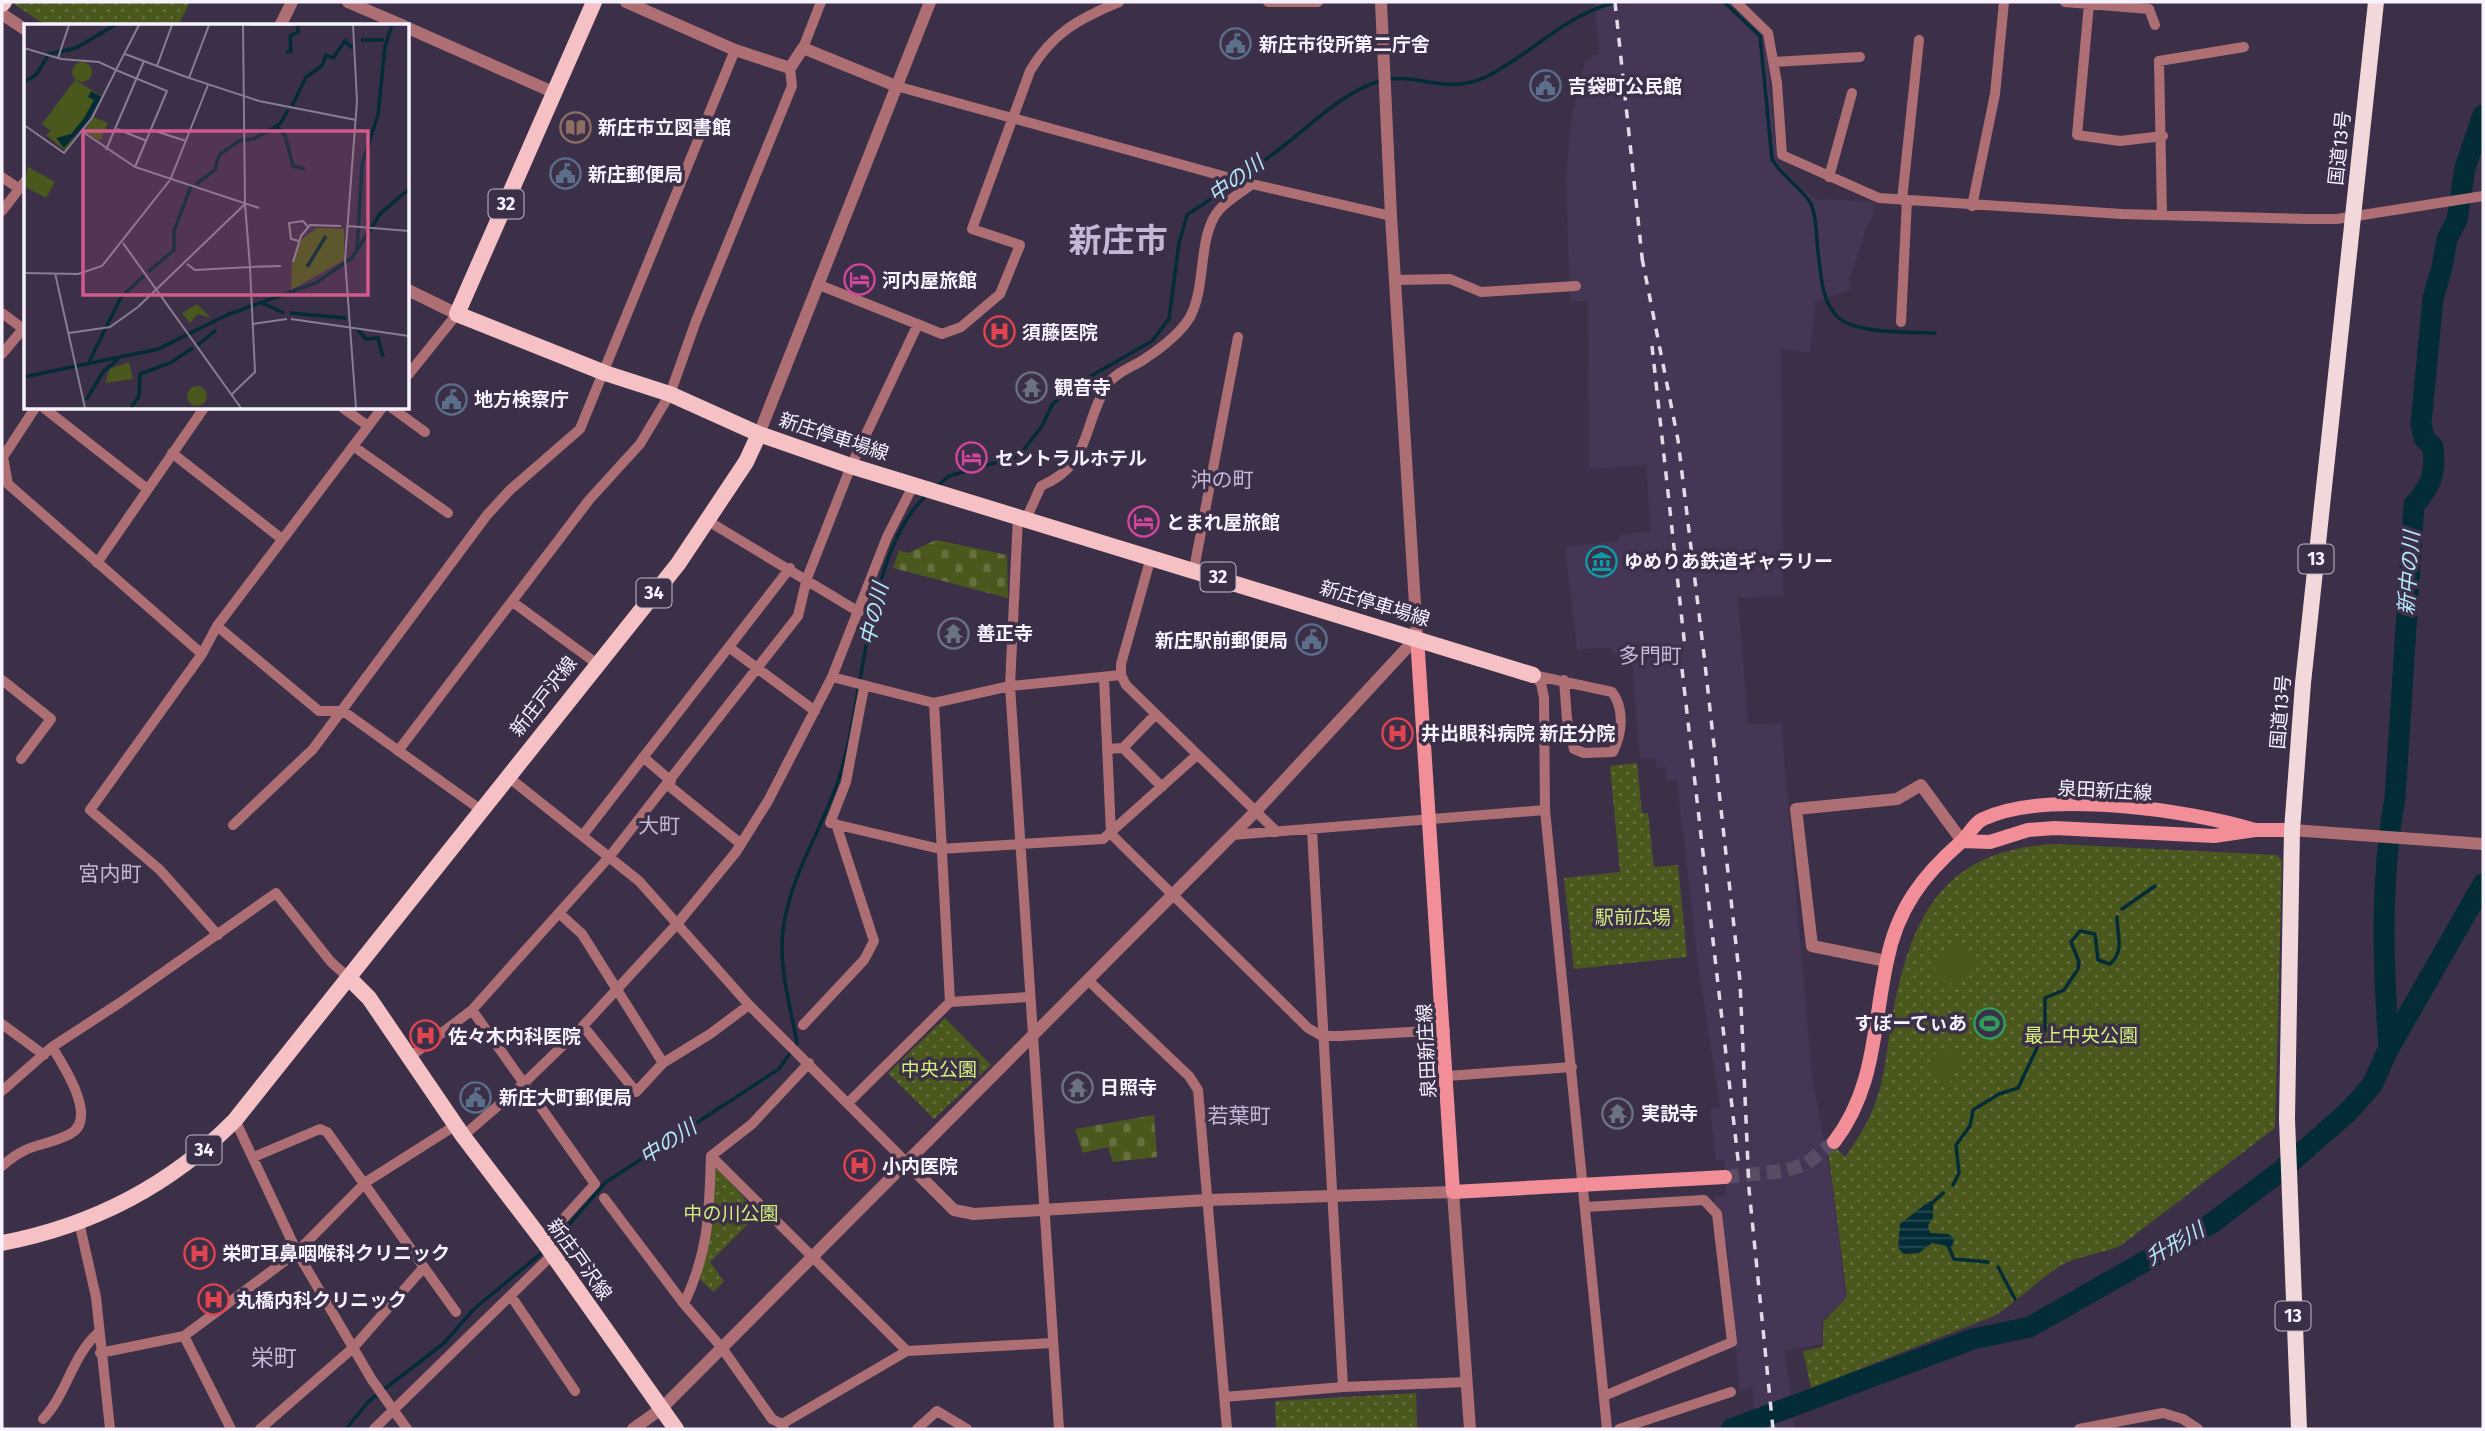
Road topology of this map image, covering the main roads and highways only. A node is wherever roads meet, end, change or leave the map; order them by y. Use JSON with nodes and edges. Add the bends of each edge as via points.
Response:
{"nodes":[{"id":1,"x":594,"y":2,"type":"edge"},
{"id":2,"x":2376,"y":2,"type":"edge"},
{"id":3,"x":759,"y":433,"type":"junction"},
{"id":4,"x":1417,"y":637,"type":"junction"},
{"id":5,"x":1533,"y":675,"type":"road end"},
{"id":6,"x":2255,"y":830,"type":"junction"},
{"id":7,"x":2292,"y":830,"type":"junction"},
{"id":8,"x":1962,"y":841,"type":"junction"},
{"id":9,"x":350,"y":979,"type":"junction"},
{"id":10,"x":1834,"y":1142,"type":"tunnel mouth"},
{"id":11,"x":1724,"y":1177,"type":"tunnel mouth"},
{"id":12,"x":2,"y":1243,"type":"edge"},
{"id":13,"x":676,"y":1429,"type":"edge"},
{"id":14,"x":2299,"y":1429,"type":"edge"}],
"edges":[{"from":1,"to":3,"type":"main road","name":"新庄停車場線","number":"32","via":[[457,314],[670,394]]},
{"from":2,"to":7,"type":"highway","name":"国道13号","number":"13","via":[[2302,683]]},
{"from":3,"to":4,"type":"main road","name":"新庄停車場線","number":"32","via":[[851,466]]},
{"from":3,"to":9,"type":"main road","name":"新庄戸沢線","number":"34","via":[[746,462],[678,564]]},
{"from":4,"to":5,"type":"main road","name":"新庄停車場線","number":"32"},
{"from":4,"to":11,"type":"main road","name":"泉田新庄線","via":[[1453,1192]]},
{"from":6,"to":7,"type":"main road","name":"泉田新庄線"},
{"from":6,"to":8,"type":"main road","name":"泉田新庄線","via":[[2214,836],[2056,828],[2028,830],[1990,842]]},
{"from":6,"to":8,"type":"main road","name":"泉田新庄線","via":[[2213,817],[2105,806],[2021,807],[1980,820]]},
{"from":7,"to":14,"type":"highway","name":"国道13号","number":"13","via":[[2287,1119]]},
{"from":8,"to":10,"type":"main road","name":"泉田新庄線","via":[[1930,869],[1910,900],[1886,961],[1869,1073],[1858,1105]]},
{"from":9,"to":12,"type":"main road","name":"新庄戸沢線","number":"34","via":[[235,1120],[205,1149],[163,1180],[79,1222]]},
{"from":9,"to":13,"type":"main road","name":"新庄戸沢線","via":[[369,998],[459,1131]]}]}
